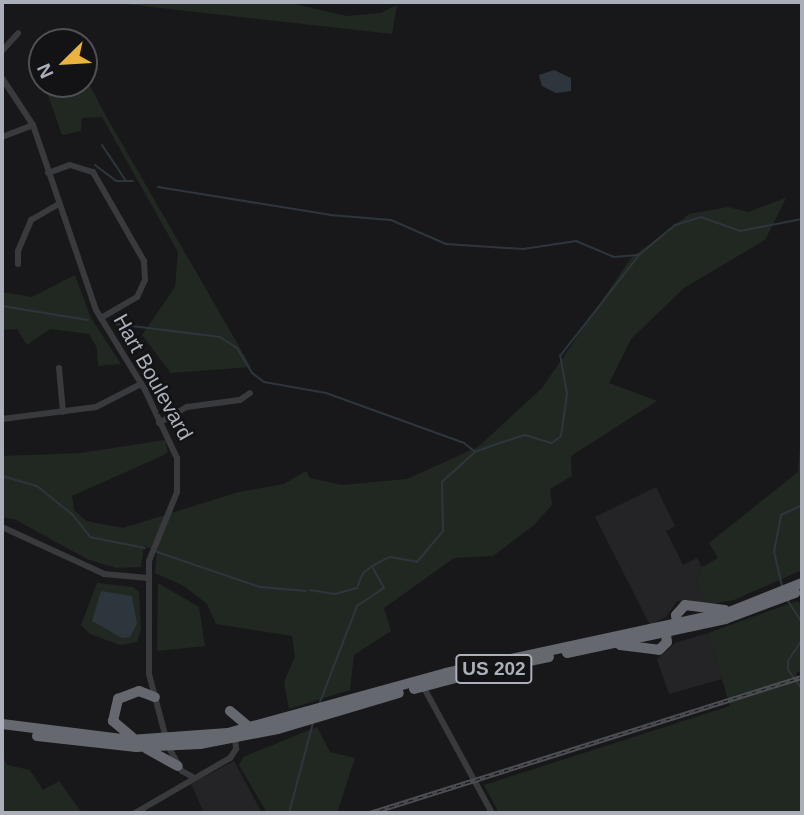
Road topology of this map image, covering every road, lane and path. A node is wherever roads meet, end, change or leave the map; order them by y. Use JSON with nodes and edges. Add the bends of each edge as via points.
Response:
{"nodes":[{"id":1,"x":18,"y":33,"type":"dead end"},
{"id":2,"x":2,"y":51,"type":"edge"},
{"id":3,"x":2,"y":78,"type":"edge"},
{"id":4,"x":33,"y":125,"type":"junction"},
{"id":5,"x":2,"y":137,"type":"edge"},
{"id":6,"x":48,"y":173,"type":"junction"},
{"id":7,"x":59,"y":204,"type":"junction"},
{"id":8,"x":18,"y":264,"type":"dead end"},
{"id":9,"x":101,"y":318,"type":"junction"},
{"id":10,"x":59,"y":368,"type":"dead end"},
{"id":11,"x":141,"y":384,"type":"junction"},
{"id":12,"x":250,"y":393,"type":"dead end"},
{"id":13,"x":63,"y":412,"type":"junction"},
{"id":14,"x":2,"y":419,"type":"edge"},
{"id":15,"x":159,"y":423,"type":"junction"},
{"id":16,"x":2,"y":527,"type":"edge"},
{"id":17,"x":148,"y":578,"type":"junction"},
{"id":18,"x":802,"y":583,"type":"edge"},
{"id":19,"x":790,"y":593,"type":"edge"},
{"id":20,"x":732,"y":611,"type":"junction"},
{"id":21,"x":677,"y":626,"type":"junction"},
{"id":22,"x":665,"y":629,"type":"junction"},
{"id":23,"x":613,"y":643,"type":"junction"},
{"id":24,"x":423,"y":686,"type":"junction"},
{"id":25,"x":155,"y":698,"type":"junction"},
{"id":26,"x":325,"y":711,"type":"junction"},
{"id":27,"x":230,"y":712,"type":"dead end"},
{"id":28,"x":306,"y":717,"type":"junction"},
{"id":29,"x":2,"y":724,"type":"edge"},
{"id":30,"x":250,"y":728,"type":"junction"},
{"id":31,"x":2,"y":731,"type":"edge"},
{"id":32,"x":235,"y":735,"type":"junction"},
{"id":33,"x":140,"y":743,"type":"junction"},
{"id":34,"x":166,"y":743,"type":"junction"},
{"id":35,"x":180,"y":769,"type":"junction"},
{"id":36,"x":192,"y":778,"type":"junction"},
{"id":37,"x":180,"y":784,"type":"junction"},
{"id":38,"x":135,"y":813,"type":"edge"},
{"id":39,"x":492,"y":813,"type":"edge"}],
"edges":[{"from":1,"to":2,"type":"street"},
{"from":3,"to":4,"type":"street","name":"Hart Boulevard"},
{"from":4,"to":5,"type":"street"},
{"from":4,"to":6,"type":"street","name":"Hart Boulevard"},
{"from":6,"to":7,"type":"street","name":"Hart Boulevard"},
{"from":6,"to":9,"type":"street","via":[[77,165],[93,172],[144,261],[145,280],[137,297]]},
{"from":7,"to":8,"type":"street","via":[[31,220],[18,251]]},
{"from":7,"to":9,"type":"street","name":"Hart Boulevard"},
{"from":9,"to":11,"type":"street","name":"Hart Boulevard"},
{"from":10,"to":13,"type":"street"},
{"from":11,"to":13,"type":"street","via":[[96,407]]},
{"from":11,"to":15,"type":"street","name":"Hart Boulevard"},
{"from":12,"to":15,"type":"street","via":[[240,400],[187,407]]},
{"from":13,"to":14,"type":"street"},
{"from":15,"to":17,"type":"street","name":"Hart Boulevard","via":[[177,458],[179,479],[174,501],[152,545]]},
{"from":16,"to":17,"type":"street","via":[[104,574]]},
{"from":17,"to":25,"type":"street","name":"Hart Boulevard","via":[[149,674]]},
{"from":18,"to":19,"type":"highway","number":"US 202"},
{"from":19,"to":20,"type":"highway","number":"US 202"},
{"from":19,"to":21,"type":"highway","number":"US 202","via":[[739,615]]},
{"from":20,"to":21,"type":"highway","number":"US 202"},
{"from":20,"to":21,"type":"highway","via":[[685,605],[678,610]]},
{"from":21,"to":22,"type":"highway","number":"US 202"},
{"from":22,"to":23,"type":"highway","number":"US 202"},
{"from":22,"to":23,"type":"highway","via":[[666,645],[657,651]]},
{"from":22,"to":26,"type":"highway","number":"US 202","via":[[446,673]]},
{"from":23,"to":24,"type":"highway","number":"US 202"},
{"from":24,"to":26,"type":"highway","number":"US 202"},
{"from":24,"to":39,"type":"street"},
{"from":25,"to":33,"type":"highway","via":[[146,691],[128,693],[113,707],[117,728]]},
{"from":25,"to":34,"type":"street","name":"Hart Boulevard"},
{"from":26,"to":28,"type":"highway","number":"US 202"},
{"from":27,"to":30,"type":"highway","via":[[239,724]]},
{"from":28,"to":30,"type":"highway","number":"US 202"},
{"from":28,"to":32,"type":"highway","number":"US 202"},
{"from":29,"to":33,"type":"highway","number":"US 202"},
{"from":30,"to":32,"type":"highway","number":"US 202"},
{"from":31,"to":33,"type":"highway","number":"US 202"},
{"from":32,"to":34,"type":"highway","number":"US 202"},
{"from":32,"to":36,"type":"street","via":[[232,755]]},
{"from":33,"to":34,"type":"highway","number":"US 202"},
{"from":33,"to":35,"type":"highway"},
{"from":34,"to":35,"type":"street","name":"Hart Boulevard"},
{"from":35,"to":36,"type":"street"},
{"from":35,"to":37,"type":"street"},
{"from":36,"to":37,"type":"street"},
{"from":37,"to":38,"type":"street"}]}
